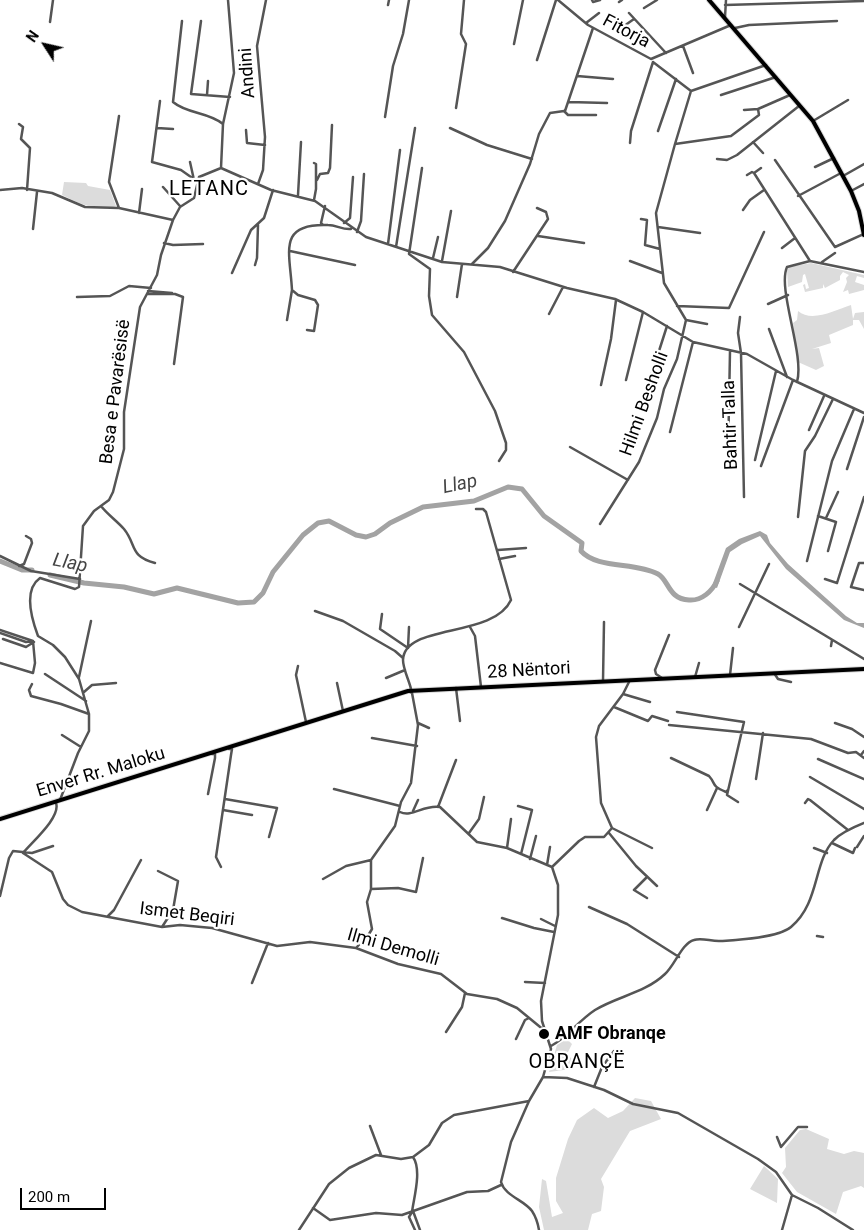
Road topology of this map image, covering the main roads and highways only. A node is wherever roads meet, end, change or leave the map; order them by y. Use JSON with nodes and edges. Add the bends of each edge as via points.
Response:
{"nodes":[{"id":1,"x":709,"y":0,"type":"edge"},
{"id":2,"x":864,"y":234,"type":"edge"},
{"id":3,"x":864,"y":669,"type":"edge"},
{"id":4,"x":408,"y":691,"type":"joint"},
{"id":5,"x":0,"y":819,"type":"edge"}],
"edges":[{"from":1,"to":2,"type":"main road","via":[[814,120],[851,191]]},
{"from":3,"to":4,"type":"main road","name":"28 Nëntori"},
{"from":4,"to":5,"type":"main road","name":"Enver Rr. Maloku"}]}
